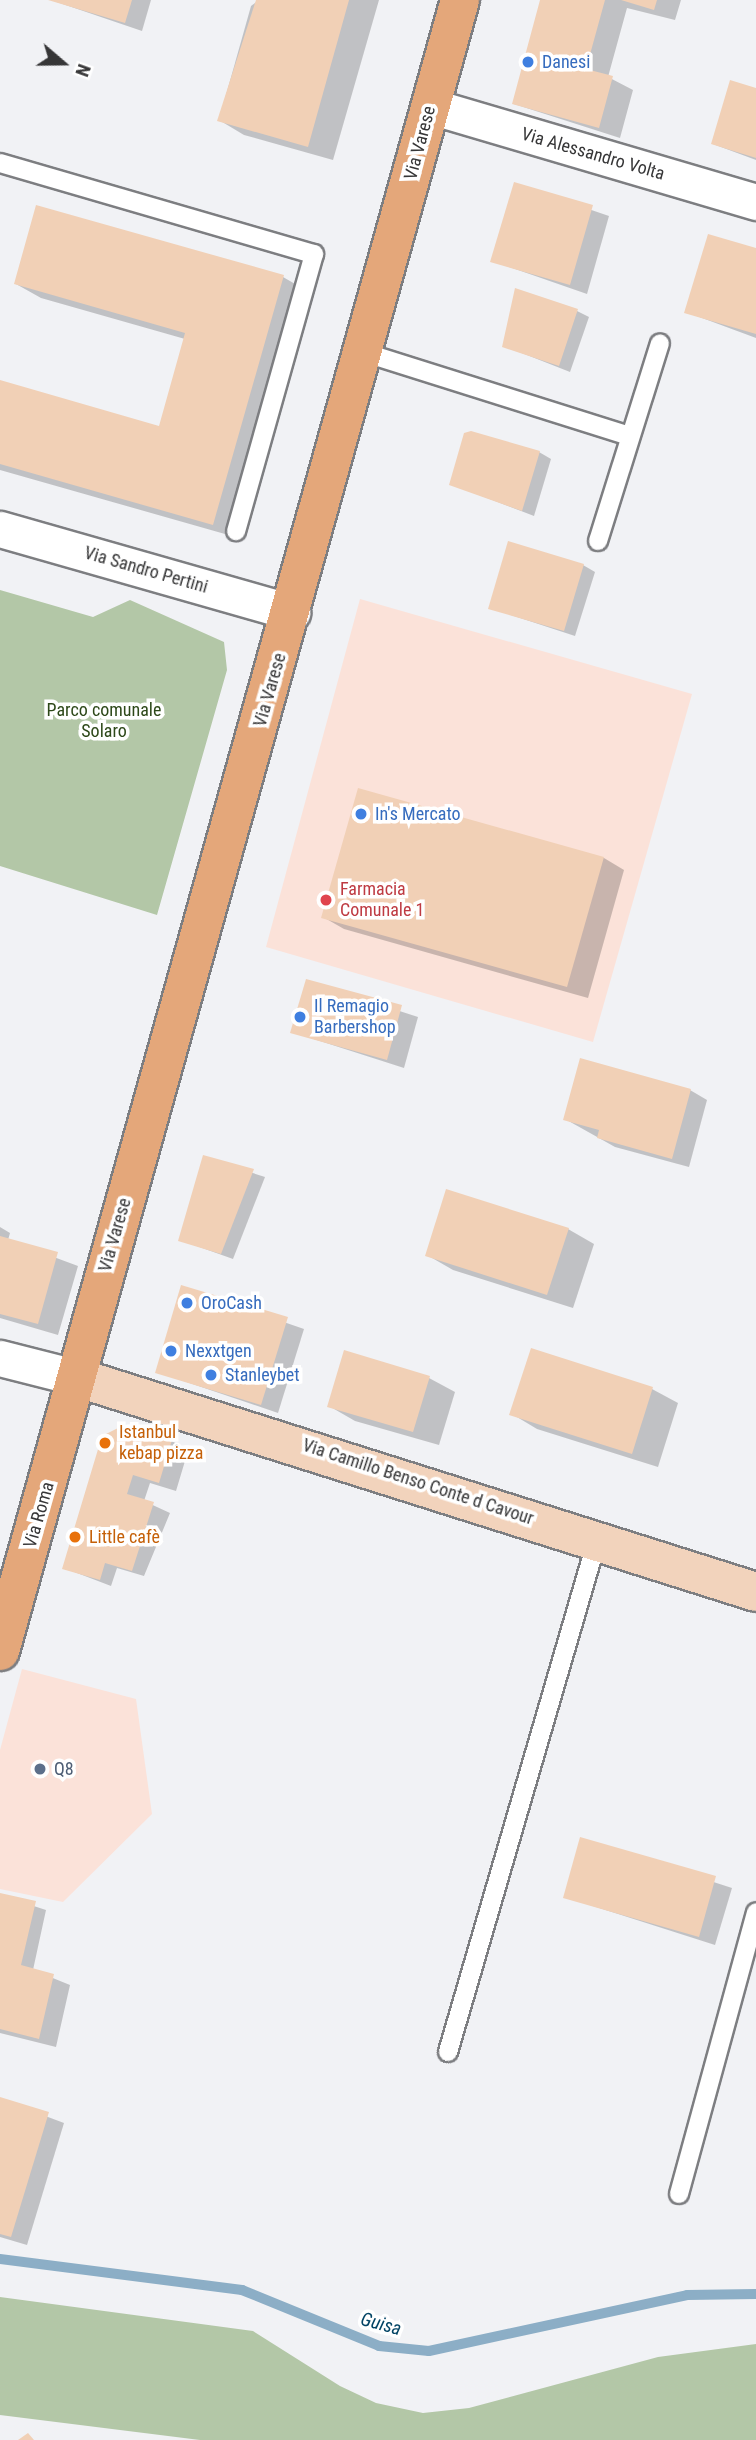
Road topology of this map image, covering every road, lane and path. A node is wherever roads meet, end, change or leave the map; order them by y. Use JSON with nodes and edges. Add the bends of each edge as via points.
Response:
{"nodes":[{"id":1,"x":460,"y":0,"type":"edge"},
{"id":2,"x":430,"y":106,"type":"junction"},
{"id":3,"x":0,"y":163,"type":"edge"},
{"id":4,"x":756,"y":202,"type":"edge"},
{"id":5,"x":660,"y":343,"type":"dead end"},
{"id":6,"x":363,"y":352,"type":"junction"},
{"id":7,"x":630,"y":436,"type":"junction"},
{"id":8,"x":0,"y":529,"type":"edge"},
{"id":9,"x":236,"y":531,"type":"dead end"},
{"id":10,"x":598,"y":541,"type":"dead end"},
{"id":11,"x":292,"y":612,"type":"junction"},
{"id":12,"x":0,"y":1358,"type":"edge"},
{"id":13,"x":79,"y":1378,"type":"junction"},
{"id":14,"x":597,"y":1540,"type":"junction"},
{"id":15,"x":756,"y":1592,"type":"edge"},
{"id":16,"x":0,"y":1651,"type":"edge"},
{"id":17,"x":756,"y":1912,"type":"edge"},
{"id":18,"x":448,"y":2052,"type":"dead end"},
{"id":19,"x":679,"y":2194,"type":"dead end"}],
"edges":[{"from":1,"to":2,"type":"main road","name":"Via Varese"},
{"from":2,"to":4,"type":"street","name":"Via Alessandro Volta"},
{"from":2,"to":6,"type":"main road","name":"Via Varese"},
{"from":3,"to":9,"type":"lane","via":[[314,254]]},
{"from":5,"to":7,"type":"lane"},
{"from":6,"to":7,"type":"lane"},
{"from":6,"to":11,"type":"main road","name":"Via Varese"},
{"from":7,"to":10,"type":"lane"},
{"from":8,"to":11,"type":"street","name":"Via Sandro Pertini"},
{"from":11,"to":13,"type":"main road","name":"Via Varese","via":[[87,1329]]},
{"from":12,"to":13,"type":"street"},
{"from":13,"to":14,"type":"street","name":"Via Camillo Benso Conte d Cavour"},
{"from":13,"to":16,"type":"main road","name":"Via Roma"},
{"from":14,"to":15,"type":"street","name":"Via Camillo Benso Conte d Cavour"},
{"from":14,"to":18,"type":"lane"},
{"from":17,"to":19,"type":"lane"}]}
